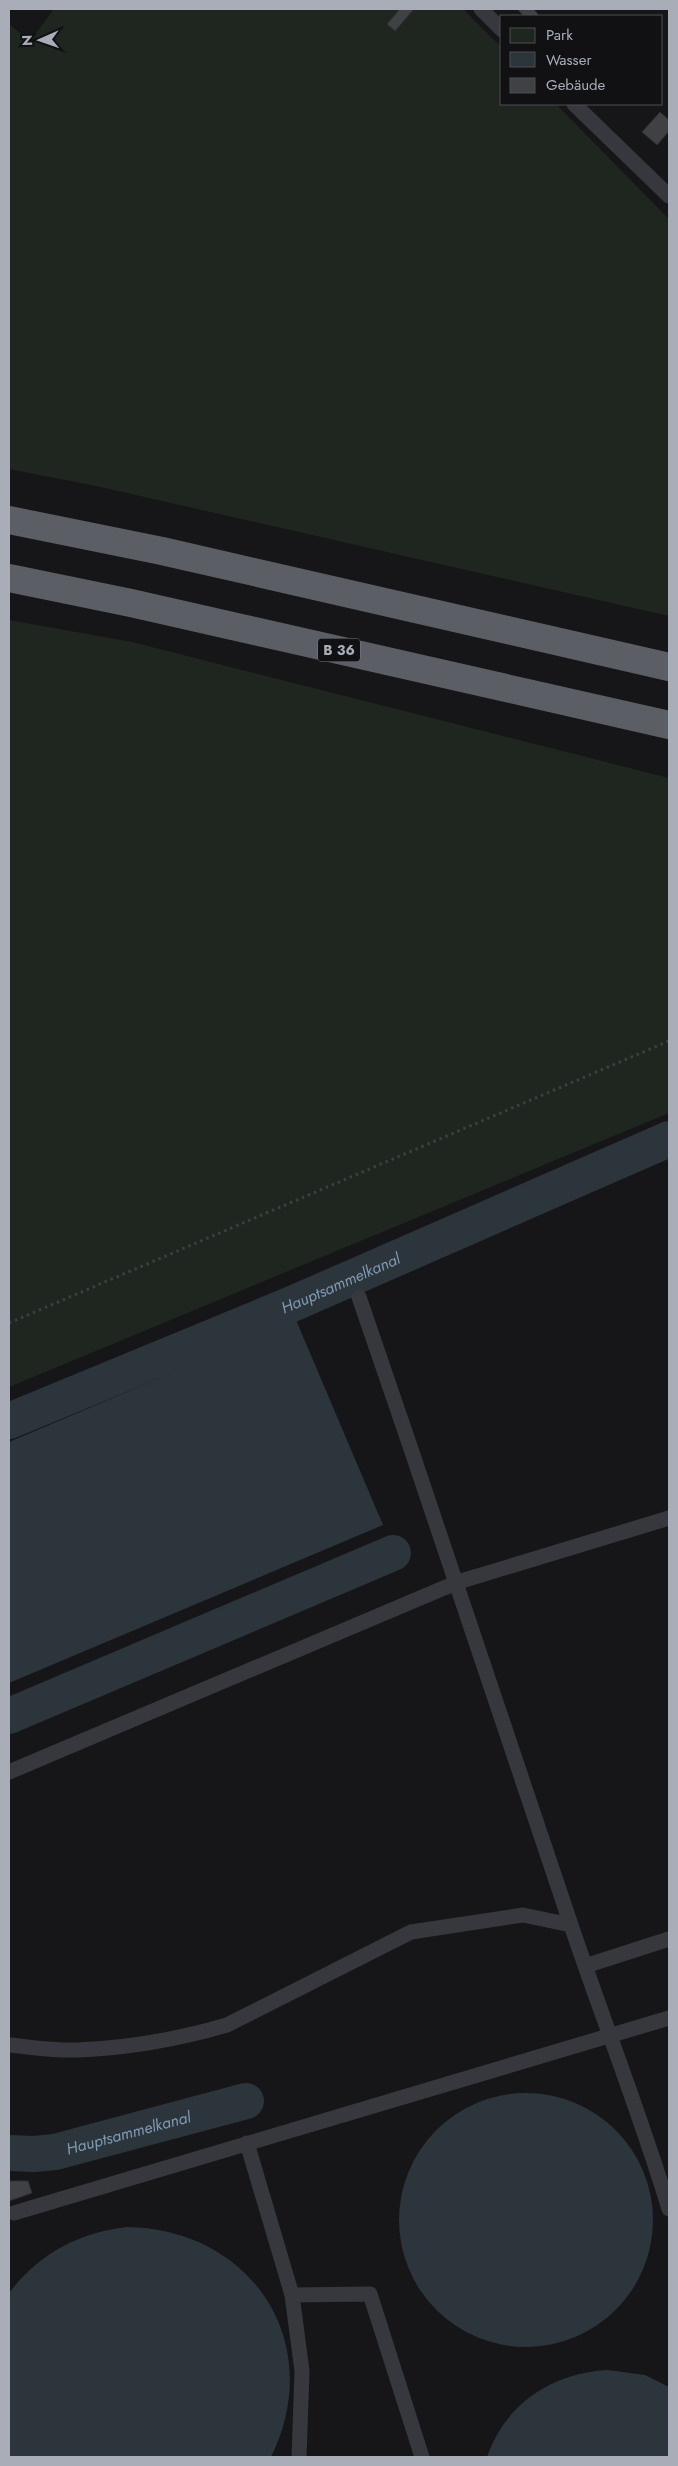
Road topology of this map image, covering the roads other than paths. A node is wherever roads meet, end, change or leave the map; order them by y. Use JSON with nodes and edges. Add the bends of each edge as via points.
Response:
{"nodes":[{"id":1,"x":481,"y":9,"type":"edge"},
{"id":2,"x":500,"y":28,"type":"edge"},
{"id":3,"x":575,"y":105,"type":"edge"},
{"id":4,"x":669,"y":196,"type":"edge"},
{"id":5,"x":9,"y":520,"type":"edge"},
{"id":6,"x":9,"y":578,"type":"edge"},
{"id":7,"x":669,"y":667,"type":"edge"},
{"id":8,"x":669,"y":725,"type":"edge"},
{"id":9,"x":360,"y":1297,"type":"dead end"},
{"id":10,"x":669,"y":1518,"type":"edge"},
{"id":11,"x":458,"y":1582,"type":"junction"},
{"id":12,"x":9,"y":1772,"type":"edge"},
{"id":13,"x":571,"y":1925,"type":"junction"},
{"id":14,"x":669,"y":1939,"type":"edge"},
{"id":15,"x":585,"y":1966,"type":"junction"},
{"id":16,"x":669,"y":2018,"type":"edge"},
{"id":17,"x":608,"y":2036,"type":"junction"},
{"id":18,"x":9,"y":2045,"type":"edge"},
{"id":19,"x":247,"y":2143,"type":"junction"},
{"id":20,"x":669,"y":2209,"type":"edge"},
{"id":21,"x":14,"y":2213,"type":"dead end"},
{"id":22,"x":292,"y":2295,"type":"junction"},
{"id":23,"x":299,"y":2457,"type":"edge"},
{"id":24,"x":422,"y":2457,"type":"edge"}],
"edges":[{"from":1,"to":2,"type":"lane"},
{"from":3,"to":4,"type":"lane"},
{"from":5,"to":7,"type":"highway","via":[[162,551]]},
{"from":6,"to":8,"type":"highway","number":"B 36"},
{"from":9,"to":11,"type":"lane"},
{"from":10,"to":11,"type":"lane"},
{"from":11,"to":12,"type":"lane"},
{"from":11,"to":13,"type":"lane"},
{"from":13,"to":15,"type":"lane"},
{"from":13,"to":18,"type":"lane","via":[[523,1915],[411,1932],[228,2025],[196,2034],[76,2050]]},
{"from":14,"to":15,"type":"lane"},
{"from":15,"to":17,"type":"lane"},
{"from":16,"to":17,"type":"lane"},
{"from":17,"to":19,"type":"lane"},
{"from":17,"to":20,"type":"lane","via":[[643,2123]]},
{"from":19,"to":21,"type":"lane"},
{"from":19,"to":22,"type":"lane"},
{"from":22,"to":23,"type":"lane","via":[[302,2371]]},
{"from":22,"to":24,"type":"lane","via":[[370,2294]]}]}
